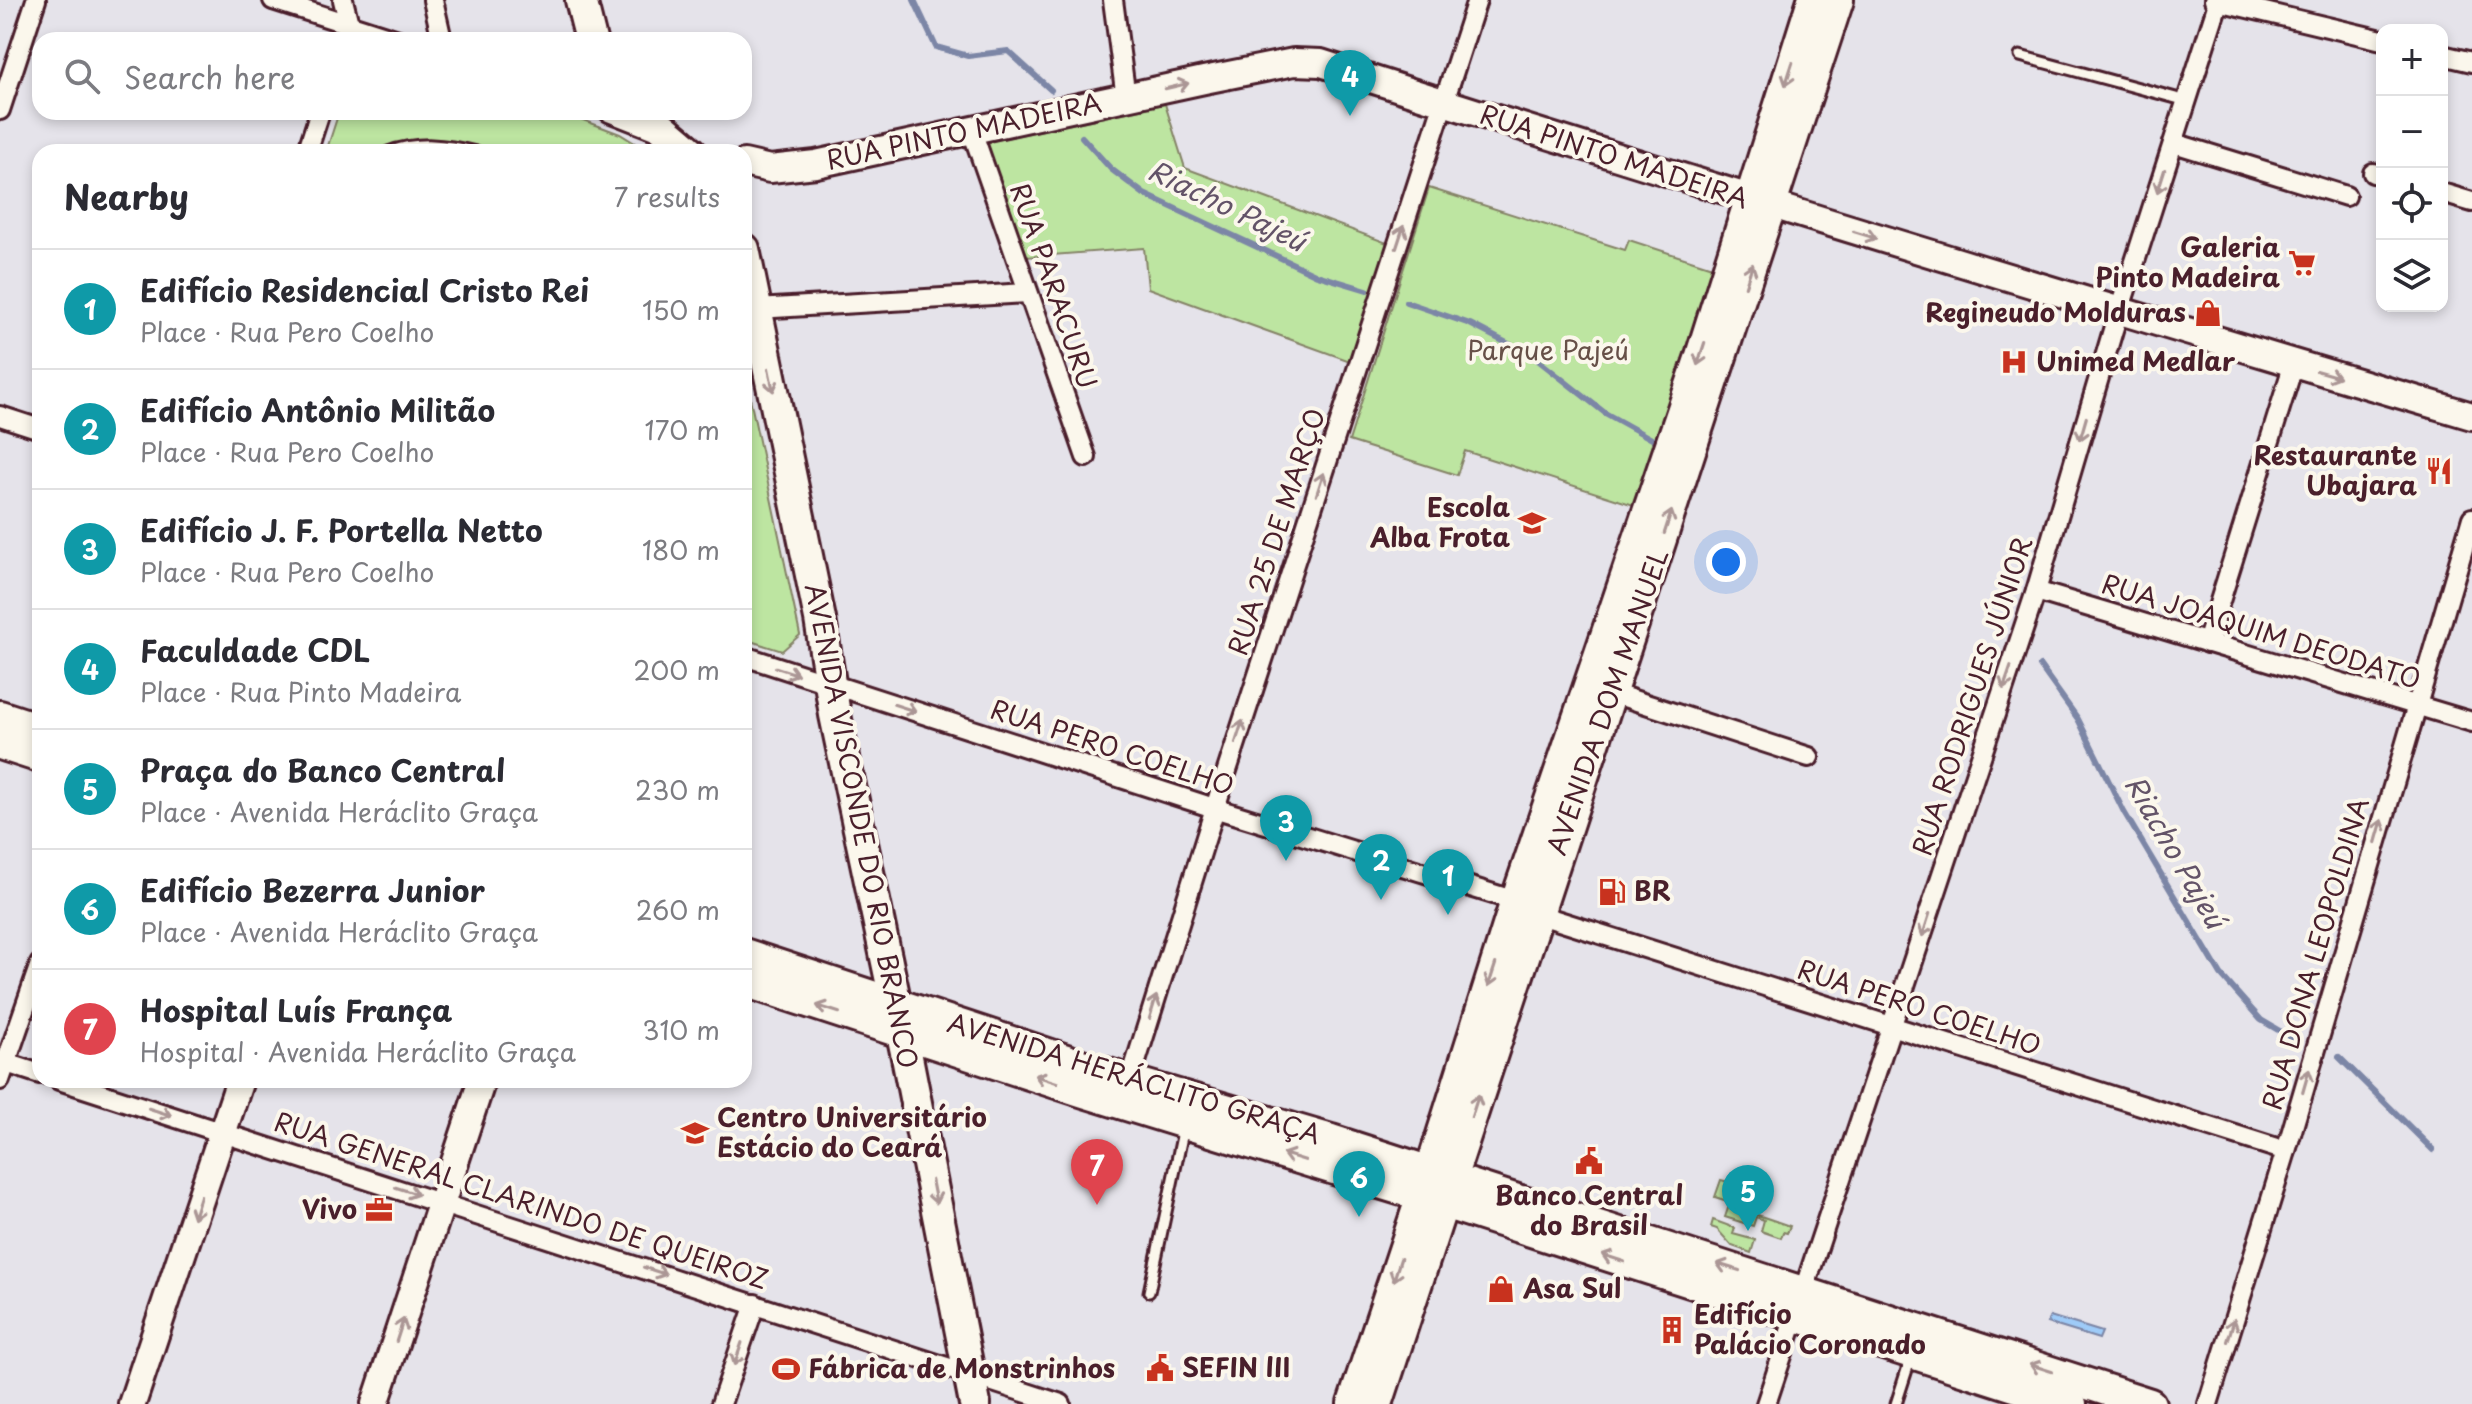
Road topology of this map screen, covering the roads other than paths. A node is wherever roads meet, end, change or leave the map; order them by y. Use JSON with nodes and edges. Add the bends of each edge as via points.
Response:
{"nodes":[{"id":1,"x":36,"y":0,"type":"edge"},
{"id":2,"x":273,"y":0,"type":"edge"},
{"id":3,"x":343,"y":0,"type":"edge"},
{"id":4,"x":433,"y":0,"type":"edge"},
{"id":5,"x":581,"y":0,"type":"edge"},
{"id":6,"x":1113,"y":0,"type":"edge"},
{"id":7,"x":1477,"y":0,"type":"edge"},
{"id":8,"x":1813,"y":0,"type":"edge"},
{"id":9,"x":1838,"y":0,"type":"edge"},
{"id":10,"x":2217,"y":0,"type":"edge"},
{"id":11,"x":346,"y":32,"type":"edge"},
{"id":12,"x":440,"y":32,"type":"edge"},
{"id":13,"x":589,"y":32,"type":"edge"},
{"id":14,"x":2376,"y":39,"type":"edge"},
{"id":15,"x":2020,"y":56,"type":"dead end"},
{"id":16,"x":2448,"y":56,"type":"edge"},
{"id":17,"x":2472,"y":62,"type":"edge"},
{"id":18,"x":1126,"y":98,"type":"junction"},
{"id":19,"x":2187,"y":102,"type":"junction"},
{"id":20,"x":1444,"y":103,"type":"junction"},
{"id":21,"x":0,"y":110,"type":"edge"},
{"id":22,"x":317,"y":120,"type":"edge"},
{"id":23,"x":627,"y":120,"type":"edge"},
{"id":24,"x":653,"y":120,"type":"edge"},
{"id":25,"x":972,"y":131,"type":"junction"},
{"id":26,"x":2174,"y":143,"type":"junction"},
{"id":27,"x":310,"y":144,"type":"edge"},
{"id":28,"x":681,"y":144,"type":"edge"},
{"id":29,"x":682,"y":144,"type":"edge"},
{"id":30,"x":752,"y":165,"type":"edge"},
{"id":31,"x":2448,"y":195,"type":"edge"},
{"id":32,"x":2346,"y":196,"type":"dead end"},
{"id":33,"x":2472,"y":202,"type":"edge"},
{"id":34,"x":1760,"y":203,"type":"junction"},
{"id":35,"x":752,"y":286,"type":"edge"},
{"id":36,"x":1027,"y":293,"type":"junction"},
{"id":37,"x":757,"y":309,"type":"junction"},
{"id":38,"x":2118,"y":313,"type":"junction"},
{"id":39,"x":2294,"y":363,"type":"junction"},
{"id":40,"x":0,"y":416,"type":"edge"},
{"id":41,"x":2472,"y":416,"type":"edge"},
{"id":42,"x":32,"y":426,"type":"edge"},
{"id":43,"x":1086,"y":457,"type":"dead end"},
{"id":44,"x":2472,"y":518,"type":"edge"},
{"id":45,"x":2036,"y":591,"type":"junction"},
{"id":46,"x":2207,"y":643,"type":"junction"},
{"id":47,"x":752,"y":659,"type":"edge"},
{"id":48,"x":830,"y":685,"type":"junction"},
{"id":49,"x":1612,"y":693,"type":"junction"},
{"id":50,"x":2416,"y":705,"type":"junction"},
{"id":51,"x":0,"y":716,"type":"edge"},
{"id":52,"x":2472,"y":722,"type":"edge"},
{"id":53,"x":32,"y":726,"type":"edge"},
{"id":54,"x":0,"y":744,"type":"edge"},
{"id":55,"x":32,"y":754,"type":"edge"},
{"id":56,"x":1809,"y":757,"type":"dead end"},
{"id":57,"x":1214,"y":808,"type":"junction"},
{"id":58,"x":1526,"y":907,"type":"junction"},
{"id":59,"x":752,"y":957,"type":"edge"},
{"id":60,"x":752,"y":984,"type":"edge"},
{"id":61,"x":32,"y":986,"type":"edge"},
{"id":62,"x":895,"y":1003,"type":"junction"},
{"id":63,"x":1893,"y":1027,"type":"junction"},
{"id":64,"x":902,"y":1034,"type":"junction"},
{"id":65,"x":2,"y":1068,"type":"edge"},
{"id":66,"x":32,"y":1073,"type":"edge"},
{"id":67,"x":1130,"y":1081,"type":"junction"},
{"id":68,"x":84,"y":1088,"type":"edge"},
{"id":69,"x":237,"y":1088,"type":"edge"},
{"id":70,"x":479,"y":1088,"type":"edge"},
{"id":71,"x":1185,"y":1123,"type":"junction"},
{"id":72,"x":221,"y":1132,"type":"junction"},
{"id":73,"x":2286,"y":1151,"type":"junction"},
{"id":74,"x":1436,"y":1188,"type":"junction"},
{"id":75,"x":442,"y":1202,"type":"junction"},
{"id":76,"x":1149,"y":1292,"type":"dead end"},
{"id":77,"x":755,"y":1304,"type":"junction"},
{"id":78,"x":1798,"y":1304,"type":"junction"},
{"id":79,"x":1912,"y":1354,"type":"junction"},
{"id":80,"x":968,"y":1372,"type":"junction"},
{"id":81,"x":2144,"y":1403,"type":"edge"},
{"id":82,"x":132,"y":1404,"type":"edge"},
{"id":83,"x":375,"y":1404,"type":"edge"},
{"id":84,"x":721,"y":1404,"type":"edge"},
{"id":85,"x":975,"y":1404,"type":"edge"},
{"id":86,"x":1061,"y":1404,"type":"edge"},
{"id":87,"x":1353,"y":1404,"type":"edge"},
{"id":88,"x":1377,"y":1404,"type":"edge"},
{"id":89,"x":1766,"y":1404,"type":"edge"},
{"id":90,"x":1896,"y":1404,"type":"edge"},
{"id":91,"x":2071,"y":1404,"type":"edge"},
{"id":92,"x":2208,"y":1404,"type":"edge"}],
"edges":[{"from":1,"to":21,"type":"street"},
{"from":2,"to":11,"type":"street"},
{"from":3,"to":11,"type":"street"},
{"from":4,"to":12,"type":"street"},
{"from":5,"to":13,"type":"main road"},
{"from":6,"to":18,"type":"street"},
{"from":7,"to":20,"type":"street","name":"RUA 25 DE MARÇO"},
{"from":8,"to":34,"type":"main road","name":"AVENIDA DOM MANUEL","one_way":true},
{"from":9,"to":34,"type":"main road","name":"AVENIDA DOM MANUEL"},
{"from":10,"to":14,"type":"street"},
{"from":10,"to":19,"type":"street","name":"RUA RODRIGUES JÚNIOR"},
{"from":15,"to":19,"type":"lane"},
{"from":16,"to":17,"type":"street"},
{"from":18,"to":20,"type":"main road","name":"RUA PINTO MADEIRA","one_way":true,"via":[[1307,62]]},
{"from":18,"to":25,"type":"main road","name":"RUA PINTO MADEIRA"},
{"from":19,"to":26,"type":"street","name":"RUA RODRIGUES JÚNIOR"},
{"from":20,"to":34,"type":"main road","name":"RUA PINTO MADEIRA"},
{"from":57,"to":20,"type":"street","name":"RUA 25 DE MARÇO","one_way":true},
{"from":22,"to":27,"type":"street"},
{"from":23,"to":28,"type":"street"},
{"from":24,"to":29,"type":"main road"},
{"from":25,"to":30,"type":"main road","name":"RUA PINTO MADEIRA","via":[[790,169]]},
{"from":25,"to":36,"type":"street","name":"RUA PARACURU"},
{"from":26,"to":32,"type":"street"},
{"from":26,"to":38,"type":"street","name":"RUA RODRIGUES JÚNIOR","one_way":true},
{"from":31,"to":33,"type":"street"},
{"from":34,"to":38,"type":"main road","name":"RUA PINTO MADEIRA","one_way":true},
{"from":49,"to":34,"type":"main road","name":"AVENIDA DOM MANUEL","one_way":true},
{"from":34,"to":58,"type":"main road","name":"AVENIDA DOM MANUEL","one_way":true,"via":[[1700,359]]},
{"from":35,"to":37,"type":"main road","name":"AVENIDA VISCONDE DO RIO BRANCO"},
{"from":36,"to":37,"type":"street"},
{"from":36,"to":43,"type":"street","name":"RUA PARACURU"},
{"from":37,"to":48,"type":"main road","name":"AVENIDA VISCONDE DO RIO BRANCO","one_way":true},
{"from":38,"to":39,"type":"main road","name":"RUA PINTO MADEIRA"},
{"from":38,"to":45,"type":"street","name":"RUA RODRIGUES JÚNIOR","one_way":true},
{"from":39,"to":41,"type":"main road","name":"RUA PINTO MADEIRA","one_way":true},
{"from":39,"to":46,"type":"street"},
{"from":40,"to":42,"type":"street"},
{"from":44,"to":50,"type":"street","name":"RUA DONA LEOPOLDINA"},
{"from":45,"to":46,"type":"street","name":"RUA JOAQUIM DEODATO"},
{"from":45,"to":63,"type":"street","name":"RUA RODRIGUES JÚNIOR","one_way":true},
{"from":46,"to":50,"type":"street","name":"RUA JOAQUIM DEODATO"},
{"from":47,"to":48,"type":"street","name":"RUA PERO COELHO","one_way":true},
{"from":48,"to":57,"type":"street","name":"RUA PERO COELHO","one_way":true},
{"from":48,"to":62,"type":"main road","name":"AVENIDA VISCONDE DO RIO BRANCO"},
{"from":49,"to":56,"type":"street"},
{"from":49,"to":58,"type":"main road","name":"AVENIDA DOM MANUEL"},
{"from":50,"to":52,"type":"street","name":"RUA JOAQUIM DEODATO"},
{"from":73,"to":50,"type":"street","name":"RUA DONA LEOPOLDINA","one_way":true},
{"from":51,"to":53,"type":"main road"},
{"from":54,"to":55,"type":"main road"},
{"from":57,"to":58,"type":"street","name":"RUA PERO COELHO"},
{"from":67,"to":57,"type":"street","name":"RUA 25 DE MARÇO","one_way":true},
{"from":58,"to":63,"type":"street","name":"RUA PERO COELHO"},
{"from":58,"to":74,"type":"main road","name":"AVENIDA DOM MANUEL"},
{"from":59,"to":62,"type":"main road","name":"AVENIDA HERÁCLITO GRAÇA"},
{"from":64,"to":60,"type":"main road","name":"AVENIDA HERÁCLITO GRAÇA","one_way":true},
{"from":61,"to":65,"type":"street"},
{"from":62,"to":64,"type":"main road","name":"AVENIDA VISCONDE DO RIO BRANCO"},
{"from":62,"to":67,"type":"main road","name":"AVENIDA HERÁCLITO GRAÇA"},
{"from":63,"to":73,"type":"street","name":"RUA PERO COELHO"},
{"from":63,"to":78,"type":"street","name":"RUA RODRIGUES JÚNIOR"},
{"from":71,"to":64,"type":"main road","name":"AVENIDA HERÁCLITO GRAÇA","one_way":true},
{"from":64,"to":80,"type":"main road","name":"AVENIDA VISCONDE DO RIO BRANCO","one_way":true},
{"from":65,"to":66,"type":"street"},
{"from":67,"to":74,"type":"main road","name":"AVENIDA HERÁCLITO GRAÇA","via":[[1331,1140]]},
{"from":68,"to":72,"type":"street","name":"RUA GENERAL CLARINDO DE QUEIROZ","one_way":true},
{"from":69,"to":72,"type":"main road"},
{"from":70,"to":75,"type":"main road"},
{"from":74,"to":71,"type":"main road","name":"AVENIDA HERÁCLITO GRAÇA","one_way":true},
{"from":71,"to":76,"type":"lane"},
{"from":72,"to":75,"type":"street","name":"RUA GENERAL CLARINDO DE QUEIROZ","one_way":true},
{"from":72,"to":82,"type":"main road","one_way":true},
{"from":92,"to":73,"type":"street","name":"RUA DONA LEOPOLDINA","one_way":true},
{"from":78,"to":74,"type":"main road","name":"AVENIDA HERÁCLITO GRAÇA","one_way":true},
{"from":74,"to":87,"type":"main road","name":"AVENIDA DOM MANUEL","one_way":true},
{"from":74,"to":88,"type":"main road","name":"AVENIDA DOM MANUEL"},
{"from":75,"to":77,"type":"street","name":"RUA GENERAL CLARINDO DE QUEIROZ","one_way":true},
{"from":83,"to":75,"type":"main road","one_way":true},
{"from":77,"to":80,"type":"street","name":"RUA GENERAL CLARINDO DE QUEIROZ"},
{"from":77,"to":84,"type":"street","one_way":true},
{"from":78,"to":79,"type":"main road","name":"AVENIDA HERÁCLITO GRAÇA"},
{"from":81,"to":78,"type":"main road","name":"AVENIDA HERÁCLITO GRAÇA","one_way":true},
{"from":78,"to":89,"type":"street","name":"RUA RODRIGUES JÚNIOR"},
{"from":79,"to":90,"type":"lane"},
{"from":79,"to":91,"type":"main road","name":"AVENIDA HERÁCLITO GRAÇA"},
{"from":80,"to":85,"type":"main road","name":"AVENIDA VISCONDE DO RIO BRANCO"},
{"from":80,"to":86,"type":"street","name":"RUA GENERAL CLARINDO DE QUEIROZ"}]}
